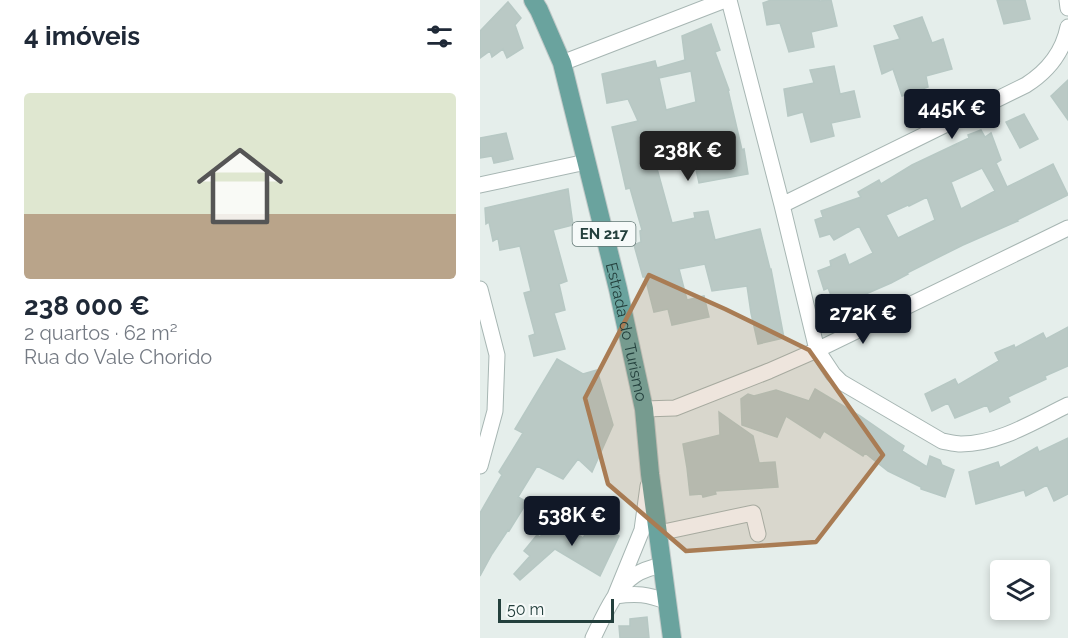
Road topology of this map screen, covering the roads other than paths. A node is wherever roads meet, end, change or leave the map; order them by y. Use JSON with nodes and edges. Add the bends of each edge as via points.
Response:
{"nodes":[{"id":1,"x":533,"y":0,"type":"edge"},
{"id":2,"x":727,"y":0,"type":"edge"},
{"id":3,"x":1067,"y":0,"type":"edge"},
{"id":4,"x":1068,"y":8,"type":"edge"},
{"id":5,"x":1068,"y":27,"type":"edge"},
{"id":6,"x":562,"y":63,"type":"junction"},
{"id":7,"x":586,"y":162,"type":"junction"},
{"id":8,"x":480,"y":185,"type":"edge"},
{"id":9,"x":782,"y":205,"type":"junction"},
{"id":10,"x":1068,"y":228,"type":"edge"},
{"id":11,"x":480,"y":289,"type":"edge"},
{"id":12,"x":817,"y":350,"type":"junction"},
{"id":13,"x":1068,"y":405,"type":"edge"},
{"id":14,"x":644,"y":409,"type":"junction"},
{"id":15,"x":480,"y":466,"type":"edge"},
{"id":16,"x":650,"y":474,"type":"junction"},
{"id":17,"x":659,"y":533,"type":"junction"},
{"id":18,"x":758,"y":534,"type":"dead end"},
{"id":19,"x":662,"y":565,"type":"junction"},
{"id":20,"x":615,"y":596,"type":"junction"},
{"id":21,"x":668,"y":602,"type":"junction"},
{"id":22,"x":593,"y":638,"type":"edge"},
{"id":23,"x":672,"y":638,"type":"edge"}],
"edges":[{"from":1,"to":6,"type":"main road","name":"Estrada do Turismo","number":"EN 217"},
{"from":2,"to":6,"type":"street"},
{"from":2,"to":9,"type":"street"},
{"from":3,"to":4,"type":"street"},
{"from":5,"to":9,"type":"street","via":[[1048,69],[1026,85]]},
{"from":6,"to":7,"type":"main road","name":"Estrada do Turismo","number":"EN 217"},
{"from":7,"to":8,"type":"street"},
{"from":7,"to":14,"type":"main road","name":"Estrada do Turismo","number":"EN 217"},
{"from":9,"to":12,"type":"street"},
{"from":10,"to":12,"type":"street"},
{"from":11,"to":15,"type":"street","via":[[497,355],[495,411]]},
{"from":12,"to":13,"type":"street","via":[[841,382],[942,441],[985,441]]},
{"from":12,"to":14,"type":"street","via":[[675,408]]},
{"from":14,"to":16,"type":"main road","name":"Estrada do Turismo","number":"EN 217"},
{"from":16,"to":17,"type":"main road","name":"Estrada do Turismo","number":"EN 217"},
{"from":16,"to":20,"type":"street","via":[[642,530]]},
{"from":17,"to":18,"type":"street","via":[[753,513]]},
{"from":17,"to":19,"type":"main road","name":"Estrada do Turismo","number":"EN 217"},
{"from":19,"to":20,"type":"street","via":[[634,575]]},
{"from":19,"to":21,"type":"main road","name":"Estrada do Turismo","number":"EN 217"},
{"from":20,"to":21,"type":"street","via":[[636,594]]},
{"from":20,"to":22,"type":"street"},
{"from":21,"to":23,"type":"main road","name":"Estrada do Turismo","number":"EN 217"}]}
